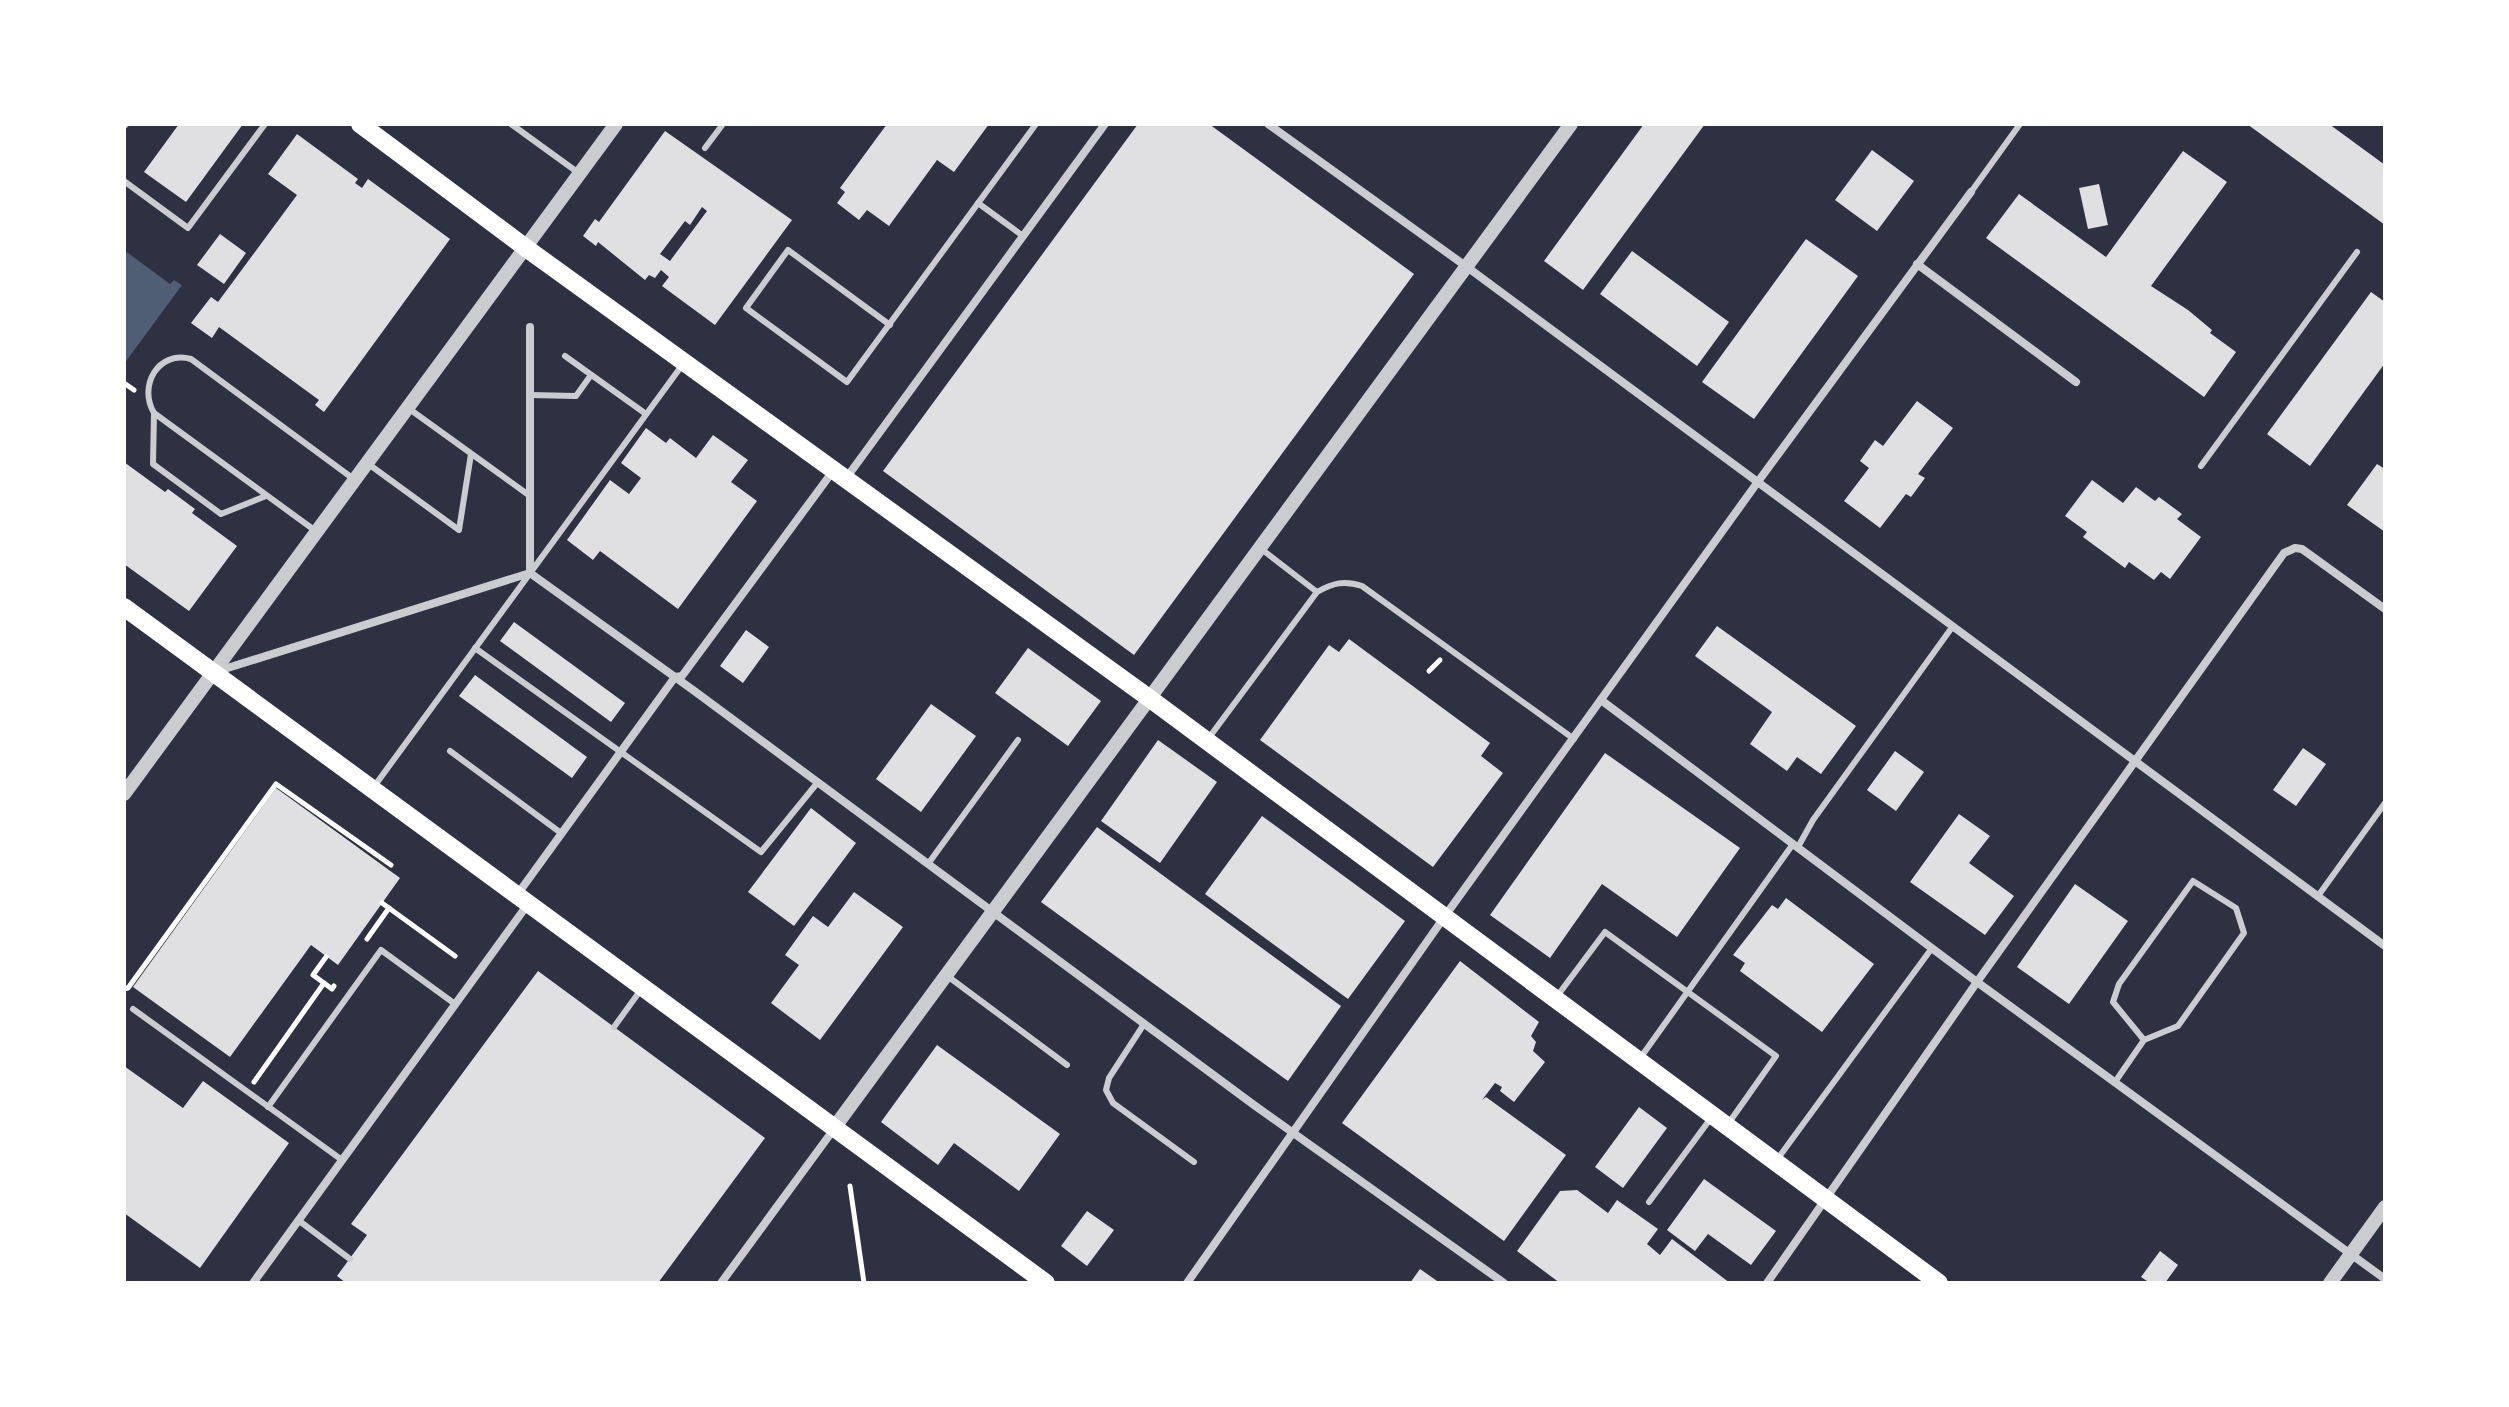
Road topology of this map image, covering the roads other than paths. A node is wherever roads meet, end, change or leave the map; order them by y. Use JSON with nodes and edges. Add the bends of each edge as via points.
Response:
{"nodes":[{"id":1,"x":265,"y":124,"type":"edge"},
{"id":2,"x":360,"y":124,"type":"edge"},
{"id":3,"x":511,"y":124,"type":"edge"},
{"id":4,"x":616,"y":124,"type":"edge"},
{"id":5,"x":723,"y":124,"type":"edge"},
{"id":6,"x":1036,"y":124,"type":"edge"},
{"id":7,"x":1105,"y":124,"type":"edge"},
{"id":8,"x":1268,"y":124,"type":"edge"},
{"id":9,"x":1571,"y":124,"type":"edge"},
{"id":10,"x":2020,"y":124,"type":"edge"},
{"id":11,"x":705,"y":148,"type":"dead end"},
{"id":12,"x":580,"y":174,"type":"junction"},
{"id":13,"x":124,"y":181,"type":"edge"},
{"id":14,"x":1971,"y":192,"type":"joint"},
{"id":15,"x":978,"y":203,"type":"junction"},
{"id":16,"x":1023,"y":236,"type":"junction"},
{"id":17,"x":526,"y":248,"type":"junction"},
{"id":18,"x":2357,"y":252,"type":"dead end"},
{"id":19,"x":1917,"y":264,"type":"junction"},
{"id":20,"x":1467,"y":267,"type":"junction"},
{"id":21,"x":890,"y":325,"type":"junction"},
{"id":22,"x":530,"y":327,"type":"dead end"},
{"id":23,"x":565,"y":356,"type":"dead end"},
{"id":24,"x":685,"y":362,"type":"junction"},
{"id":25,"x":591,"y":375,"type":"junction"},
{"id":26,"x":2076,"y":382,"type":"dead end"},
{"id":27,"x":530,"y":395,"type":"junction"},
{"id":28,"x":408,"y":408,"type":"junction"},
{"id":29,"x":154,"y":413,"type":"junction"},
{"id":30,"x":646,"y":414,"type":"junction"},
{"id":31,"x":471,"y":454,"type":"junction"},
{"id":32,"x":367,"y":463,"type":"junction"},
{"id":33,"x":2201,"y":466,"type":"dead end"},
{"id":34,"x":840,"y":474,"type":"junction"},
{"id":35,"x":355,"y":480,"type":"junction"},
{"id":36,"x":1757,"y":483,"type":"junction"},
{"id":37,"x":267,"y":495,"type":"junction"},
{"id":38,"x":530,"y":496,"type":"junction"},
{"id":39,"x":317,"y":532,"type":"junction"},
{"id":40,"x":1260,"y":548,"type":"junction"},
{"id":41,"x":530,"y":573,"type":"junction"},
{"id":42,"x":1317,"y":592,"type":"junction"},
{"id":43,"x":124,"y":607,"type":"edge"},
{"id":44,"x":2385,"y":609,"type":"edge"},
{"id":45,"x":1953,"y":626,"type":"junction"},
{"id":46,"x":475,"y":648,"type":"junction"},
{"id":47,"x":213,"y":673,"type":"junction"},
{"id":48,"x":675,"y":677,"type":"junction"},
{"id":49,"x":1149,"y":698,"type":"junction"},
{"id":50,"x":1601,"y":700,"type":"junction"},
{"id":51,"x":1574,"y":739,"type":"junction"},
{"id":52,"x":1018,"y":740,"type":"dead end"},
{"id":53,"x":1207,"y":741,"type":"junction"},
{"id":54,"x":450,"y":751,"type":"dead end"},
{"id":55,"x":621,"y":752,"type":"junction"},
{"id":56,"x":2136,"y":760,"type":"junction"},
{"id":57,"x":818,"y":782,"type":"junction"},
{"id":58,"x":371,"y":789,"type":"junction"},
{"id":59,"x":124,"y":794,"type":"edge"},
{"id":60,"x":2385,"y":803,"type":"edge"},
{"id":61,"x":561,"y":833,"type":"junction"},
{"id":62,"x":1795,"y":845,"type":"junction"},
{"id":63,"x":928,"y":864,"type":"junction"},
{"id":64,"x":2318,"y":896,"type":"junction"},
{"id":65,"x":522,"y":900,"type":"junction"},
{"id":66,"x":992,"y":911,"type":"junction"},
{"id":67,"x":1445,"y":916,"type":"junction"},
{"id":68,"x":2385,"y":946,"type":"edge"},
{"id":69,"x":1932,"y":948,"type":"junction"},
{"id":70,"x":946,"y":975,"type":"junction"},
{"id":71,"x":1977,"y":982,"type":"junction"},
{"id":72,"x":643,"y":988,"type":"junction"},
{"id":73,"x":1687,"y":992,"type":"junction"},
{"id":74,"x":1556,"y":998,"type":"junction"},
{"id":75,"x":455,"y":1004,"type":"junction"},
{"id":76,"x":133,"y":1009,"type":"dead end"},
{"id":77,"x":1144,"y":1024,"type":"junction"},
{"id":78,"x":614,"y":1027,"type":"dead end"},
{"id":79,"x":2144,"y":1040,"type":"junction"},
{"id":80,"x":1639,"y":1060,"type":"junction"},
{"id":81,"x":1067,"y":1065,"type":"dead end"},
{"id":82,"x":2115,"y":1082,"type":"junction"},
{"id":83,"x":268,"y":1107,"type":"junction"},
{"id":84,"x":1720,"y":1120,"type":"junction"},
{"id":85,"x":834,"y":1128,"type":"junction"},
{"id":86,"x":1294,"y":1133,"type":"junction"},
{"id":87,"x":342,"y":1160,"type":"junction"},
{"id":88,"x":1776,"y":1161,"type":"junction"},
{"id":89,"x":1194,"y":1162,"type":"dead end"},
{"id":90,"x":1825,"y":1197,"type":"junction"},
{"id":91,"x":1649,"y":1202,"type":"dead end"},
{"id":92,"x":2385,"y":1207,"type":"edge"},
{"id":93,"x":298,"y":1220,"type":"junction"},
{"id":94,"x":2351,"y":1254,"type":"junction"},
{"id":95,"x":350,"y":1259,"type":"dead end"},
{"id":96,"x":1492,"y":1274,"type":"junction"},
{"id":97,"x":2382,"y":1280,"type":"edge"},
{"id":98,"x":253,"y":1283,"type":"edge"},
{"id":99,"x":721,"y":1283,"type":"edge"},
{"id":100,"x":1046,"y":1283,"type":"edge"},
{"id":101,"x":1187,"y":1283,"type":"edge"},
{"id":102,"x":1485,"y":1283,"type":"edge"},
{"id":103,"x":1504,"y":1283,"type":"edge"},
{"id":104,"x":1767,"y":1283,"type":"edge"},
{"id":105,"x":1939,"y":1283,"type":"edge"},
{"id":106,"x":2330,"y":1283,"type":"edge"}],
"edges":[{"from":1,"to":13,"type":"lane","via":[[188,228]]},
{"from":2,"to":17,"type":"main road"},
{"from":3,"to":12,"type":"lane"},
{"from":4,"to":12,"type":"street"},
{"from":5,"to":11,"type":"lane"},
{"from":6,"to":15,"type":"lane"},
{"from":7,"to":16,"type":"street"},
{"from":8,"to":20,"type":"street"},
{"from":9,"to":20,"type":"street"},
{"from":10,"to":14,"type":"lane"},
{"from":12,"to":17,"type":"street"},
{"from":14,"to":19,"type":"street"},
{"from":15,"to":16,"type":"lane"},
{"from":15,"to":21,"type":"lane"},
{"from":16,"to":34,"type":"street"},
{"from":17,"to":24,"type":"main road"},
{"from":17,"to":28,"type":"street"},
{"from":18,"to":33,"type":"lane"},
{"from":19,"to":26,"type":"street"},
{"from":19,"to":36,"type":"street"},
{"from":20,"to":36,"type":"street"},
{"from":20,"to":40,"type":"street"},
{"from":21,"to":21,"type":"lane","via":[[847,382],[746,308],[788,250]]},
{"from":22,"to":27,"type":"street"},
{"from":23,"to":25,"type":"lane"},
{"from":24,"to":30,"type":"lane"},
{"from":24,"to":34,"type":"main road"},
{"from":25,"to":27,"type":"lane","via":[[576,396]]},
{"from":25,"to":30,"type":"lane"},
{"from":27,"to":38,"type":"street"},
{"from":28,"to":31,"type":"lane"},
{"from":28,"to":32,"type":"street"},
{"from":29,"to":35,"type":"lane","via":[[147,393],[154,372],[170,359],[191,359]]},
{"from":29,"to":37,"type":"lane"},
{"from":29,"to":37,"type":"lane","via":[[153,464],[221,514]]},
{"from":30,"to":41,"type":"lane"},
{"from":31,"to":32,"type":"lane","via":[[459,530]]},
{"from":31,"to":38,"type":"lane"},
{"from":32,"to":35,"type":"street"},
{"from":34,"to":48,"type":"street","via":[[682,676]]},
{"from":34,"to":49,"type":"main road"},
{"from":35,"to":39,"type":"street"},
{"from":36,"to":45,"type":"street"},
{"from":36,"to":50,"type":"street"},
{"from":37,"to":39,"type":"lane"},
{"from":38,"to":41,"type":"street"},
{"from":39,"to":47,"type":"street"},
{"from":40,"to":42,"type":"lane"},
{"from":40,"to":49,"type":"street"},
{"from":41,"to":46,"type":"lane"},
{"from":41,"to":47,"type":"street"},
{"from":41,"to":48,"type":"street"},
{"from":42,"to":51,"type":"lane","via":[[1330,584],[1362,586]]},
{"from":42,"to":53,"type":"lane"},
{"from":43,"to":47,"type":"main road"},
{"from":44,"to":56,"type":"street","via":[[2295,548],[2282,556]]},
{"from":45,"to":56,"type":"street"},
{"from":45,"to":62,"type":"lane"},
{"from":46,"to":55,"type":"lane"},
{"from":46,"to":58,"type":"lane"},
{"from":47,"to":58,"type":"main road"},
{"from":47,"to":59,"type":"street"},
{"from":48,"to":55,"type":"street"},
{"from":48,"to":57,"type":"street"},
{"from":49,"to":53,"type":"main road"},
{"from":49,"to":66,"type":"street"},
{"from":50,"to":51,"type":"street"},
{"from":50,"to":62,"type":"street"},
{"from":51,"to":67,"type":"street"},
{"from":52,"to":63,"type":"lane"},
{"from":53,"to":67,"type":"main road"},
{"from":54,"to":61,"type":"lane"},
{"from":55,"to":57,"type":"lane","via":[[761,852]]},
{"from":55,"to":61,"type":"street"},
{"from":56,"to":64,"type":"street"},
{"from":56,"to":71,"type":"street"},
{"from":57,"to":63,"type":"street"},
{"from":58,"to":65,"type":"main road"},
{"from":60,"to":64,"type":"lane"},
{"from":61,"to":65,"type":"street"},
{"from":62,"to":69,"type":"street"},
{"from":62,"to":73,"type":"lane"},
{"from":63,"to":66,"type":"street"},
{"from":64,"to":68,"type":"street"},
{"from":65,"to":72,"type":"main road"},
{"from":65,"to":75,"type":"street"},
{"from":66,"to":70,"type":"street"},
{"from":66,"to":77,"type":"street"},
{"from":67,"to":74,"type":"main road"},
{"from":67,"to":86,"type":"street"},
{"from":69,"to":71,"type":"street"},
{"from":69,"to":88,"type":"lane"},
{"from":70,"to":81,"type":"lane"},
{"from":70,"to":85,"type":"street"},
{"from":71,"to":82,"type":"street"},
{"from":71,"to":90,"type":"street"},
{"from":72,"to":78,"type":"lane"},
{"from":72,"to":85,"type":"main road"},
{"from":73,"to":74,"type":"lane","via":[[1605,932]]},
{"from":73,"to":80,"type":"lane"},
{"from":73,"to":84,"type":"lane","via":[[1776,1056]]},
{"from":74,"to":80,"type":"main road"},
{"from":75,"to":83,"type":"lane","via":[[381,950]]},
{"from":75,"to":87,"type":"street"},
{"from":76,"to":83,"type":"lane"},
{"from":77,"to":86,"type":"street"},
{"from":77,"to":89,"type":"lane","via":[[1106,1090],[1113,1103]]},
{"from":79,"to":79,"type":"lane","via":[[2178,1026],[2244,933],[2236,908],[2193,881],[2119,984],[2113,1002]]},
{"from":79,"to":82,"type":"lane"},
{"from":80,"to":84,"type":"main road"},
{"from":82,"to":94,"type":"street"},
{"from":83,"to":87,"type":"lane"},
{"from":84,"to":88,"type":"main road"},
{"from":84,"to":91,"type":"lane"},
{"from":85,"to":99,"type":"street"},
{"from":85,"to":100,"type":"main road"},
{"from":86,"to":96,"type":"street"},
{"from":86,"to":101,"type":"street"},
{"from":87,"to":93,"type":"street"},
{"from":88,"to":90,"type":"main road"},
{"from":90,"to":104,"type":"street"},
{"from":90,"to":105,"type":"main road"},
{"from":92,"to":94,"type":"street"},
{"from":93,"to":95,"type":"lane"},
{"from":93,"to":98,"type":"street"},
{"from":94,"to":97,"type":"street"},
{"from":94,"to":106,"type":"street"},
{"from":96,"to":102,"type":"lane"},
{"from":96,"to":103,"type":"street"}]}
